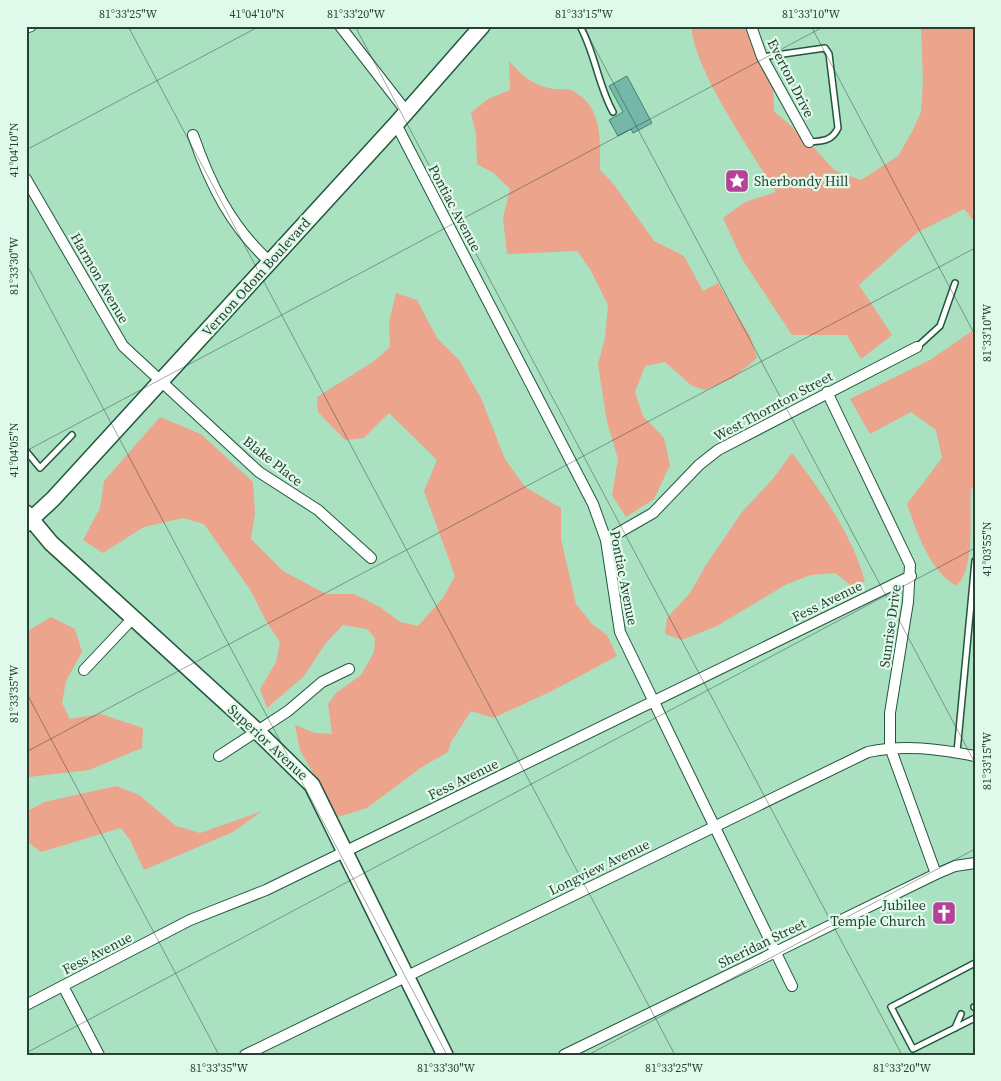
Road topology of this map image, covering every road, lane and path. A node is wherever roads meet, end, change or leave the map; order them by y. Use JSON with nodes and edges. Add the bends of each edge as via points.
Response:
{"nodes":[{"id":1,"x":30,"y":26,"type":"edge"},
{"id":2,"x":340,"y":26,"type":"edge"},
{"id":3,"x":482,"y":26,"type":"edge"},
{"id":4,"x":580,"y":26,"type":"edge"},
{"id":5,"x":751,"y":26,"type":"edge"},
{"id":6,"x":26,"y":28,"type":"edge"},
{"id":7,"x":762,"y":56,"type":"junction"},
{"id":8,"x":406,"y":111,"type":"junction"},
{"id":9,"x":613,"y":112,"type":"dead end"},
{"id":10,"x":396,"y":124,"type":"junction"},
{"id":11,"x":193,"y":135,"type":"dead end"},
{"id":12,"x":809,"y":142,"type":"joint"},
{"id":13,"x":26,"y":179,"type":"edge"},
{"id":14,"x":270,"y":262,"type":"junction"},
{"id":15,"x":955,"y":283,"type":"dead end"},
{"id":16,"x":917,"y":347,"type":"joint"},
{"id":17,"x":161,"y":382,"type":"junction"},
{"id":18,"x":827,"y":392,"type":"junction"},
{"id":19,"x":72,"y":435,"type":"dead end"},
{"id":20,"x":26,"y":451,"type":"edge"},
{"id":21,"x":28,"y":519,"type":"edge"},
{"id":22,"x":606,"y":540,"type":"junction"},
{"id":23,"x":371,"y":558,"type":"dead end"},
{"id":24,"x":975,"y":561,"type":"edge"},
{"id":25,"x":911,"y":576,"type":"junction"},
{"id":26,"x":134,"y":617,"type":"junction"},
{"id":27,"x":349,"y":669,"type":"dead end"},
{"id":28,"x":84,"y":670,"type":"dead end"},
{"id":29,"x":654,"y":701,"type":"junction"},
{"id":30,"x":256,"y":730,"type":"junction"},
{"id":31,"x":890,"y":747,"type":"junction"},
{"id":32,"x":957,"y":752,"type":"junction"},
{"id":33,"x":219,"y":756,"type":"dead end"},
{"id":34,"x":975,"y":756,"type":"edge"},
{"id":35,"x":715,"y":827,"type":"junction"},
{"id":36,"x":345,"y":851,"type":"junction"},
{"id":37,"x":975,"y":863,"type":"edge"},
{"id":38,"x":936,"y":874,"type":"junction"},
{"id":39,"x":776,"y":952,"type":"junction"},
{"id":40,"x":975,"y":963,"type":"edge"},
{"id":41,"x":407,"y":976,"type":"junction"},
{"id":42,"x":63,"y":986,"type":"junction"},
{"id":43,"x":792,"y":986,"type":"dead end"},
{"id":44,"x":26,"y":1005,"type":"edge"},
{"id":45,"x":961,"y":1014,"type":"dead end"},
{"id":46,"x":975,"y":1018,"type":"edge"},
{"id":47,"x":955,"y":1029,"type":"junction"},
{"id":48,"x":99,"y":1055,"type":"edge"},
{"id":49,"x":245,"y":1055,"type":"edge"},
{"id":50,"x":445,"y":1055,"type":"edge"},
{"id":51,"x":564,"y":1055,"type":"edge"}],
"edges":[{"from":1,"to":6,"type":"street"},
{"from":2,"to":8,"type":"street"},
{"from":3,"to":8,"type":"street","name":"Vernon Odom Boulevard"},
{"from":4,"to":9,"type":"lane"},
{"from":5,"to":7,"type":"street","name":"Everton Drive"},
{"from":7,"to":12,"type":"street","name":"Everton Drive"},
{"from":7,"to":12,"type":"lane","via":[[825,48],[829,54],[838,128],[834,137]]},
{"from":8,"to":10,"type":"street","name":"Vernon Odom Boulevard"},
{"from":10,"to":14,"type":"street","name":"Vernon Odom Boulevard"},
{"from":10,"to":22,"type":"street","name":"Pontiac Avenue","via":[[567,452],[593,504]]},
{"from":11,"to":14,"type":"street","via":[[208,177],[233,221],[252,246]]},
{"from":13,"to":17,"type":"street","name":"Harmon Avenue","via":[[124,346]]},
{"from":14,"to":17,"type":"street","name":"Vernon Odom Boulevard"},
{"from":15,"to":16,"type":"lane","via":[[940,326]]},
{"from":16,"to":18,"type":"street","name":"West Thornton Street"},
{"from":17,"to":21,"type":"street","name":"Vernon Odom Boulevard","via":[[53,499]]},
{"from":17,"to":23,"type":"street","name":"Blake Place","via":[[259,472],[318,510]]},
{"from":18,"to":22,"type":"street","name":"West Thornton Street","via":[[718,450],[653,513]]},
{"from":18,"to":25,"type":"street","name":"Sunrise Drive","via":[[904,549]]},
{"from":19,"to":20,"type":"lane","via":[[40,468]]},
{"from":21,"to":26,"type":"street","name":"Superior Avenue"},
{"from":22,"to":29,"type":"street","name":"Pontiac Avenue","via":[[620,632]]},
{"from":24,"to":32,"type":"lane"},
{"from":25,"to":29,"type":"street","name":"Fess Avenue"},
{"from":25,"to":31,"type":"street","name":"Sunrise Drive","via":[[890,714]]},
{"from":26,"to":28,"type":"street"},
{"from":26,"to":30,"type":"street","name":"Superior Avenue"},
{"from":27,"to":30,"type":"street","via":[[322,682],[288,711]]},
{"from":29,"to":35,"type":"street","name":"Pontiac Avenue"},
{"from":29,"to":36,"type":"street","name":"Fess Avenue"},
{"from":30,"to":33,"type":"street"},
{"from":30,"to":36,"type":"street","name":"Superior Avenue","via":[[312,785]]},
{"from":31,"to":32,"type":"street","name":"Longview Avenue","via":[[911,746]]},
{"from":31,"to":35,"type":"street","name":"Longview Avenue","via":[[868,752]]},
{"from":31,"to":38,"type":"street","name":"Sunrise Drive"},
{"from":32,"to":34,"type":"street","name":"Longview Avenue"},
{"from":35,"to":39,"type":"street","name":"Pontiac Avenue"},
{"from":35,"to":41,"type":"street","name":"Longview Avenue"},
{"from":36,"to":41,"type":"street","name":"Superior Avenue"},
{"from":36,"to":42,"type":"street","name":"Fess Avenue","via":[[266,890],[190,920]]},
{"from":37,"to":38,"type":"street","name":"Sheridan Street","via":[[955,866]]},
{"from":38,"to":39,"type":"street","name":"Sheridan Street"},
{"from":39,"to":43,"type":"street","name":"Pontiac Avenue"},
{"from":39,"to":51,"type":"street","name":"Sheridan Street"},
{"from":40,"to":47,"type":"lane","via":[[891,1007],[913,1050]]},
{"from":41,"to":49,"type":"street","name":"Longview Avenue"},
{"from":41,"to":50,"type":"street","name":"Superior Avenue"},
{"from":42,"to":44,"type":"street","name":"Fess Avenue"},
{"from":42,"to":48,"type":"street"},
{"from":45,"to":47,"type":"lane"},
{"from":46,"to":47,"type":"lane"}]}
